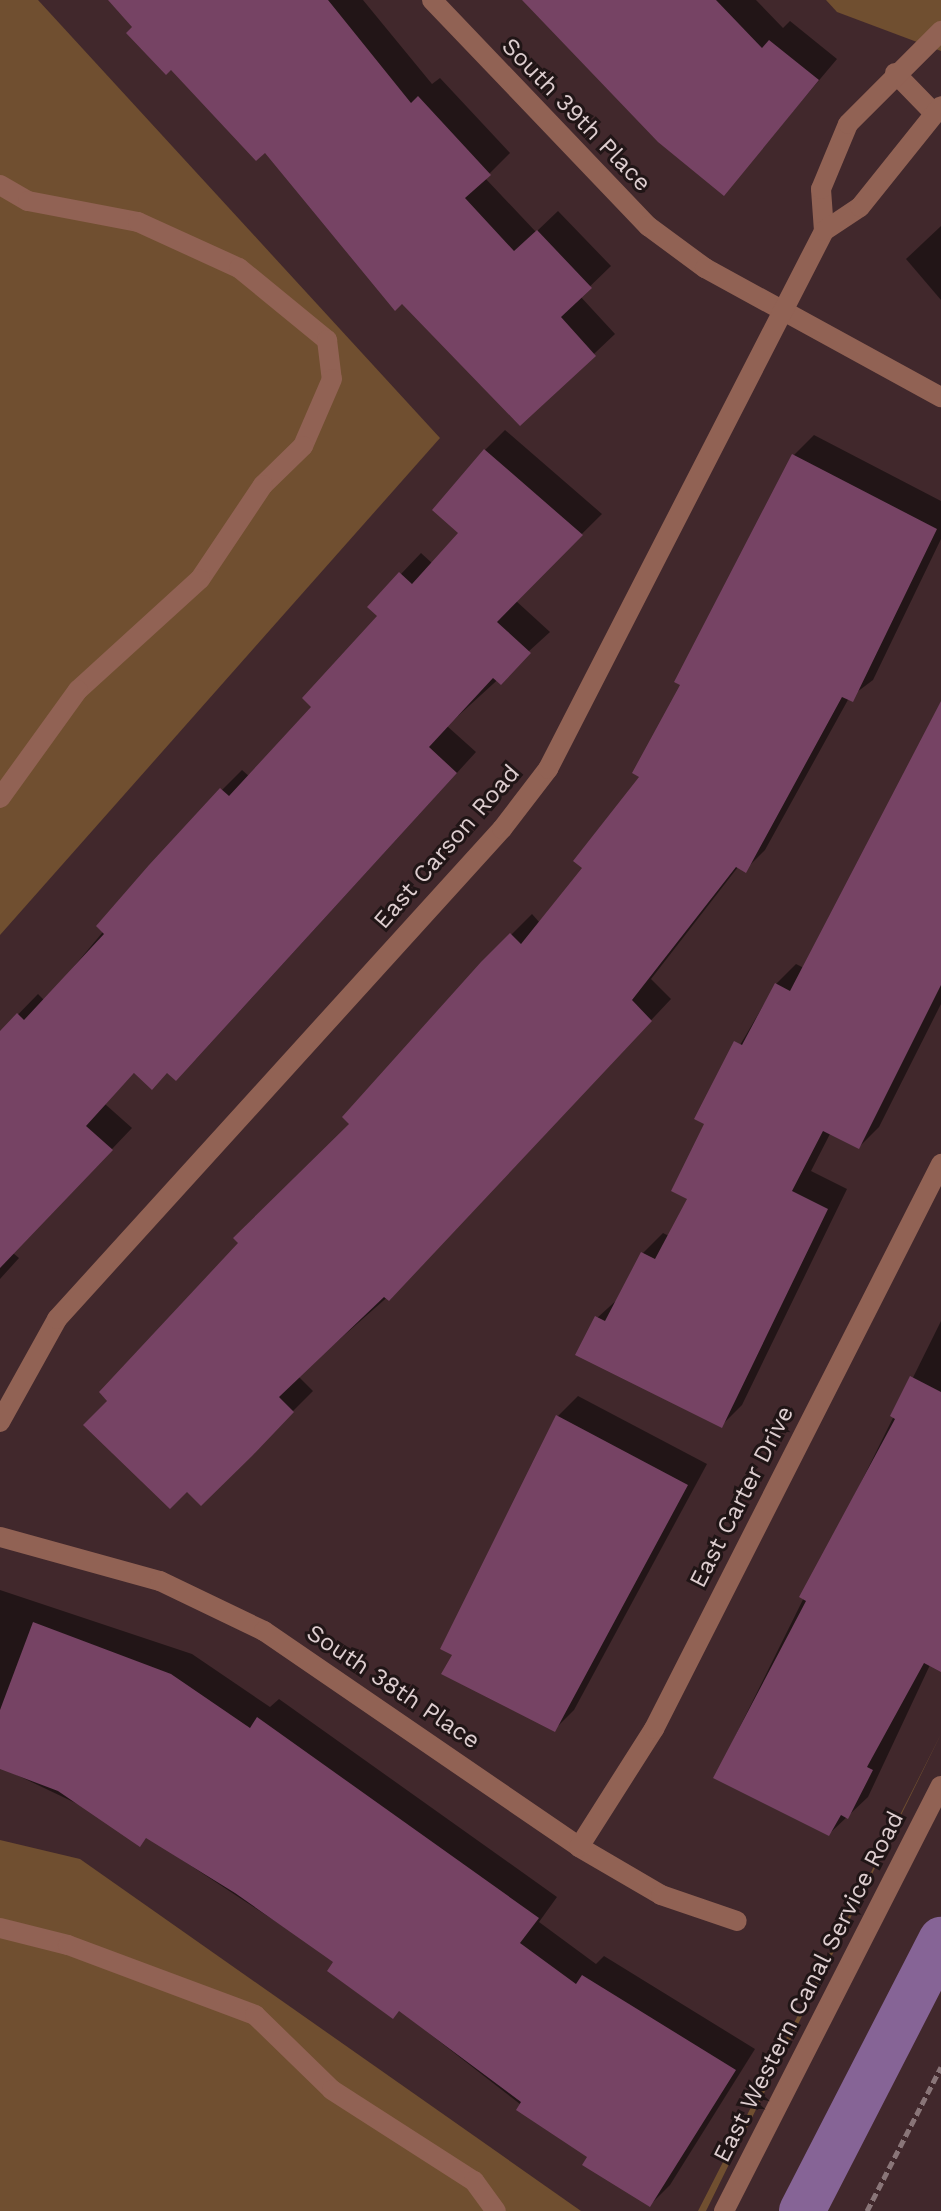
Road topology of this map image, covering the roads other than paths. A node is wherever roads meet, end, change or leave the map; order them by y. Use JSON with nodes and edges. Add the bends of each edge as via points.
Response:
{"nodes":[{"id":1,"x":432,"y":0,"type":"edge"},
{"id":2,"x":941,"y":31,"type":"edge"},
{"id":3,"x":895,"y":73,"type":"junction"},
{"id":4,"x":937,"y":109,"type":"edge"},
{"id":5,"x":0,"y":185,"type":"edge"},
{"id":6,"x":824,"y":231,"type":"junction"},
{"id":7,"x":784,"y":306,"type":"junction"},
{"id":8,"x":941,"y":397,"type":"edge"},
{"id":9,"x":0,"y":798,"type":"edge"},
{"id":10,"x":941,"y":1164,"type":"edge"},
{"id":11,"x":0,"y":1422,"type":"edge"},
{"id":12,"x":0,"y":1537,"type":"edge"},
{"id":13,"x":941,"y":1786,"type":"edge"},
{"id":14,"x":579,"y":1847,"type":"junction"},
{"id":15,"x":737,"y":1921,"type":"dead end"},
{"id":16,"x":0,"y":1928,"type":"edge"},
{"id":17,"x":496,"y":2211,"type":"edge"},
{"id":18,"x":724,"y":2211,"type":"edge"}],
"edges":[{"from":1,"to":7,"type":"street","name":"South 39th Place","via":[[648,226],[705,268]]},
{"from":2,"to":3,"type":"street"},
{"from":3,"to":4,"type":"street","name":"East Carson Road"},
{"from":3,"to":6,"type":"street","via":[[848,124],[821,189]]},
{"from":4,"to":6,"type":"street","name":"East Carson Road","via":[[860,207]]},
{"from":5,"to":9,"type":"street","via":[[28,201],[138,222],[239,268],[327,340],[332,379],[303,446],[263,485],[200,579],[78,690]]},
{"from":6,"to":7,"type":"street","name":"East Carson Road"},
{"from":7,"to":8,"type":"street","name":"South 39th Place"},
{"from":7,"to":11,"type":"street","name":"East Carson Road","via":[[548,769],[502,829],[57,1319]]},
{"from":10,"to":14,"type":"street","name":"East Carter Drive","via":[[654,1729]]},
{"from":12,"to":14,"type":"street","name":"South 38th Place","via":[[160,1581],[264,1631]]},
{"from":13,"to":18,"type":"street","name":"East Western Canal Service Road"},
{"from":14,"to":15,"type":"street","name":"South 38th Place","via":[[661,1895]]},
{"from":16,"to":17,"type":"street","via":[[68,1945],[255,2015],[332,2090],[474,2181]]}]}
